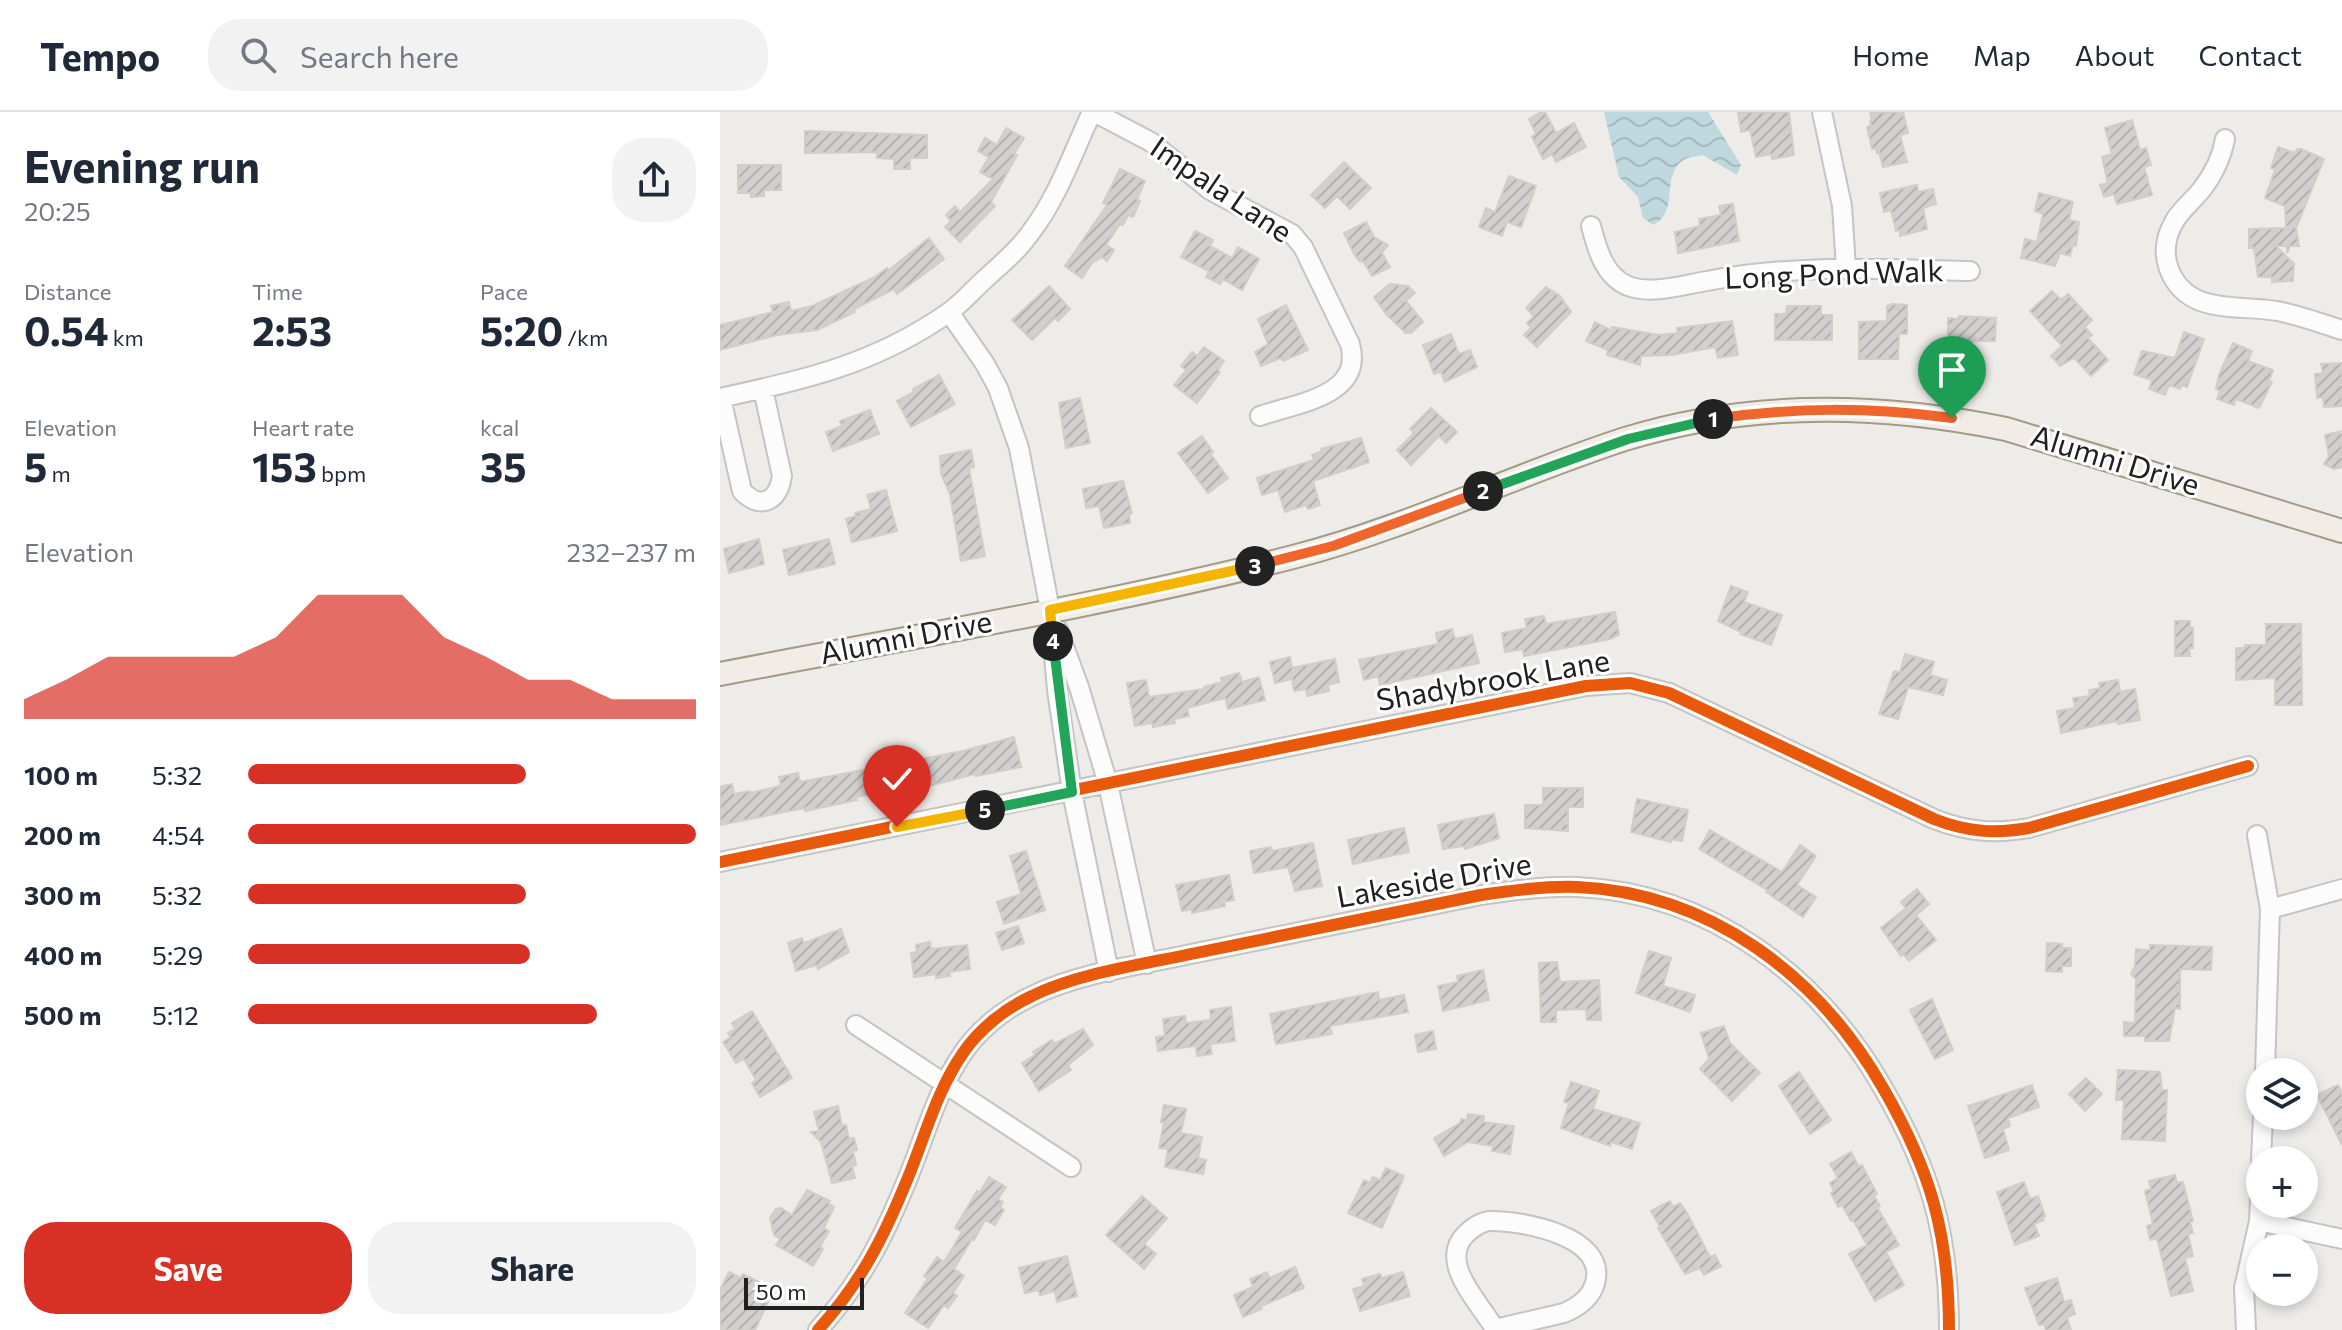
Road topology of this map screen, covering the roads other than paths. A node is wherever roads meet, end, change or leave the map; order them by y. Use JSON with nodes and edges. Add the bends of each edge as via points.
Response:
{"nodes":[{"id":1,"x":1093,"y":112,"type":"edge"},
{"id":2,"x":1822,"y":112,"type":"edge"},
{"id":3,"x":2225,"y":139,"type":"dead end"},
{"id":4,"x":1591,"y":226,"type":"dead end"},
{"id":5,"x":1846,"y":268,"type":"junction"},
{"id":6,"x":1970,"y":271,"type":"dead end"},
{"id":7,"x":949,"y":312,"type":"junction"},
{"id":8,"x":2342,"y":330,"type":"edge"},
{"id":9,"x":763,"y":389,"type":"junction"},
{"id":10,"x":721,"y":398,"type":"edge"},
{"id":11,"x":1260,"y":416,"type":"dead end"},
{"id":12,"x":2342,"y":531,"type":"edge"},
{"id":13,"x":1050,"y":610,"type":"junction"},
{"id":14,"x":720,"y":674,"type":"edge"},
{"id":15,"x":2248,"y":766,"type":"dead end"},
{"id":16,"x":1108,"y":784,"type":"junction"},
{"id":17,"x":1072,"y":792,"type":"junction"},
{"id":18,"x":2257,"y":835,"type":"dead end"},
{"id":19,"x":720,"y":862,"type":"edge"},
{"id":20,"x":2342,"y":889,"type":"edge"},
{"id":21,"x":2270,"y":909,"type":"junction"},
{"id":22,"x":1147,"y":964,"type":"junction"},
{"id":23,"x":1109,"y":972,"type":"junction"},
{"id":24,"x":856,"y":1025,"type":"dead end"},
{"id":25,"x":2265,"y":1058,"type":"edge"},
{"id":26,"x":943,"y":1084,"type":"junction"},
{"id":27,"x":1071,"y":1167,"type":"dead end"},
{"id":28,"x":2259,"y":1218,"type":"edge"},
{"id":29,"x":2259,"y":1221,"type":"junction"},
{"id":30,"x":2342,"y":1239,"type":"edge"},
{"id":31,"x":818,"y":1330,"type":"edge"},
{"id":32,"x":1495,"y":1330,"type":"edge"},
{"id":33,"x":1949,"y":1330,"type":"edge"},
{"id":34,"x":2246,"y":1330,"type":"edge"}],
"edges":[{"from":1,"to":7,"type":"street","via":[[1032,232]]},
{"from":1,"to":11,"type":"street","name":"Impala Lane","via":[[1151,142],[1210,190],[1292,234],[1303,247],[1354,359],[1350,373],[1334,390]]},
{"from":2,"to":5,"type":"street","via":[[1842,206]]},
{"from":3,"to":8,"type":"street","via":[[2203,189],[2174,222],[2167,239],[2165,254],[2175,281],[2196,301],[2211,306],[2295,314]]},
{"from":4,"to":5,"type":"street","name":"Long Pond Walk","via":[[1609,270],[1627,285],[1642,289],[1765,272]]},
{"from":5,"to":6,"type":"street","name":"Long Pond Walk"},
{"from":7,"to":9,"type":"street","via":[[850,366]]},
{"from":7,"to":13,"type":"street","via":[[985,364],[1008,412]]},
{"from":9,"to":10,"type":"street"},
{"from":9,"to":10,"type":"street","via":[[782,476],[780,489],[760,502],[742,491]]},
{"from":12,"to":13,"type":"main road","name":"Alumni Drive","via":[[2006,429],[1888,410],[1801,408],[1660,430],[1308,553]]},
{"from":13,"to":14,"type":"main road","name":"Alumni Drive"},
{"from":13,"to":16,"type":"street"},
{"from":13,"to":17,"type":"street"},
{"from":15,"to":16,"type":"street","name":"Shadybrook Lane","via":[[2029,828],[1975,831],[1934,819],[1669,693],[1630,683],[1513,699]]},
{"from":16,"to":17,"type":"street","name":"Shadybrook Lane"},
{"from":16,"to":22,"type":"street"},
{"from":17,"to":19,"type":"street","name":"Shadybrook Lane"},
{"from":17,"to":23,"type":"street"},
{"from":18,"to":21,"type":"street"},
{"from":20,"to":21,"type":"street"},
{"from":21,"to":25,"type":"street"},
{"from":22,"to":23,"type":"street","name":"Lakeside Drive"},
{"from":22,"to":33,"type":"street","name":"Lakeside Drive","via":[[1514,890],[1608,891],[1702,917],[1764,952],[1824,1005],[1860,1049],[1904,1125],[1931,1190],[1946,1254]]},
{"from":23,"to":26,"type":"street","name":"Lakeside Drive","via":[[1054,987],[1007,1010],[983,1029]]},
{"from":24,"to":26,"type":"street"},
{"from":26,"to":27,"type":"street"},
{"from":26,"to":31,"type":"street","name":"Lakeside Drive","via":[[875,1253]]},
{"from":28,"to":29,"type":"street"},
{"from":29,"to":30,"type":"street"},
{"from":29,"to":34,"type":"street","via":[[2244,1288]]},
{"from":32,"to":32,"type":"street","via":[[1581,1304],[1596,1280],[1589,1252],[1571,1239],[1497,1221],[1481,1222],[1468,1232],[1455,1255],[1459,1271]]}]}
